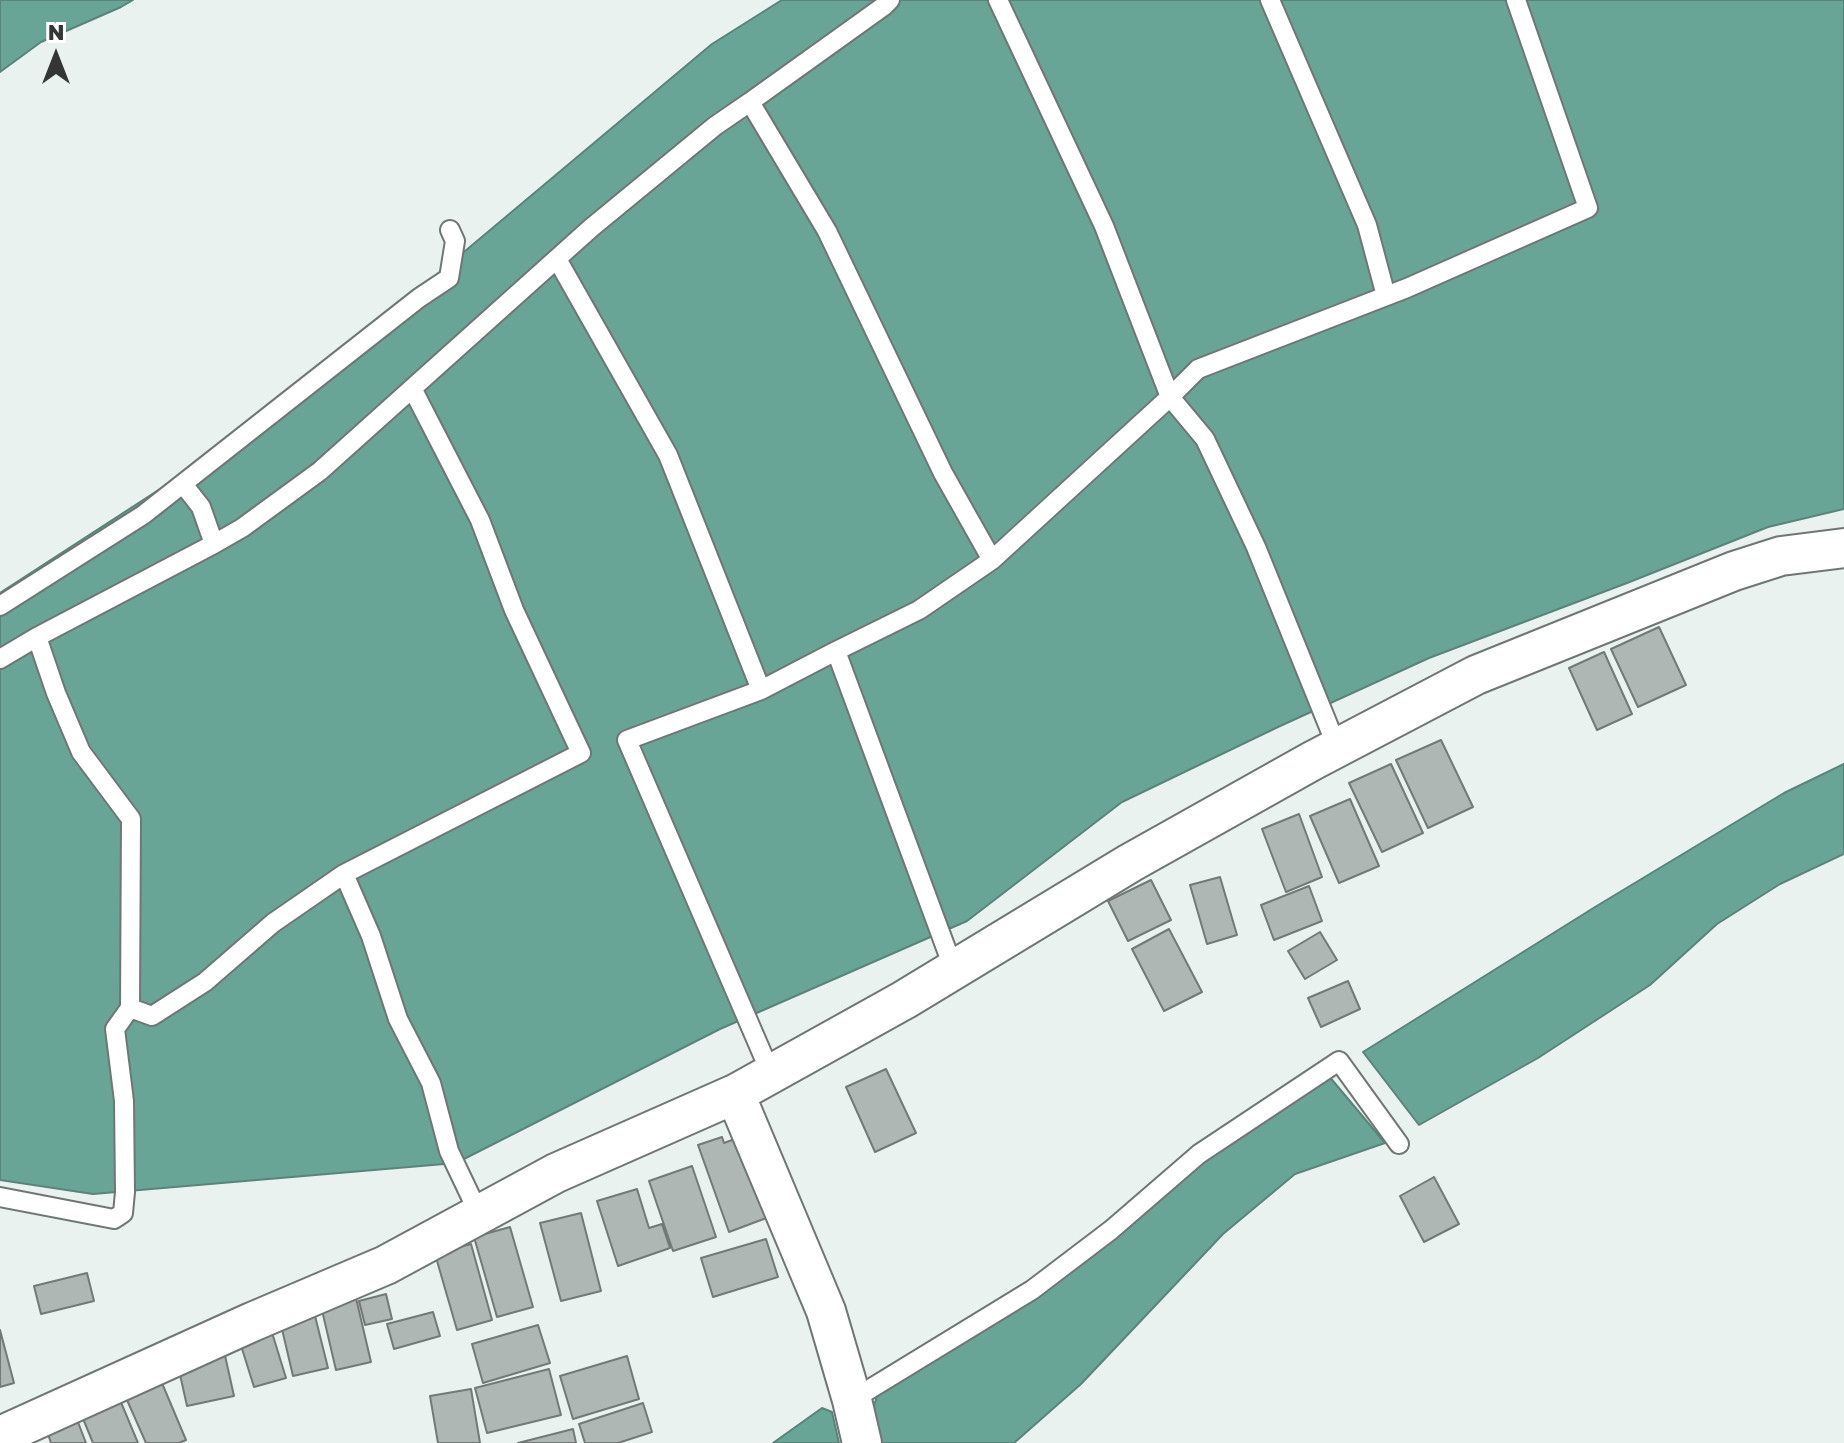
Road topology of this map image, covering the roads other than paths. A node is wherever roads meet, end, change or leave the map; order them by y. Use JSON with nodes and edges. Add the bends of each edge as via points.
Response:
{"nodes":[{"id":1,"x":890,"y":0,"type":"edge"},
{"id":2,"x":998,"y":0,"type":"edge"},
{"id":3,"x":1270,"y":0,"type":"edge"},
{"id":4,"x":1516,"y":0,"type":"edge"},
{"id":5,"x":750,"y":102,"type":"junction"},
{"id":6,"x":450,"y":230,"type":"dead end"},
{"id":7,"x":557,"y":259,"type":"junction"},
{"id":8,"x":1386,"y":296,"type":"junction"},
{"id":9,"x":413,"y":390,"type":"junction"},
{"id":10,"x":1170,"y":397,"type":"junction"},
{"id":11,"x":183,"y":484,"type":"junction"},
{"id":12,"x":214,"y":544,"type":"junction"},
{"id":13,"x":1844,"y":548,"type":"edge"},
{"id":14,"x":992,"y":560,"type":"junction"},
{"id":15,"x":0,"y":606,"type":"edge"},
{"id":16,"x":37,"y":637,"type":"junction"},
{"id":17,"x":836,"y":651,"type":"junction"},
{"id":18,"x":0,"y":659,"type":"edge"},
{"id":19,"x":761,"y":690,"type":"junction"},
{"id":20,"x":1337,"y":747,"type":"junction"},
{"id":21,"x":344,"y":874,"type":"junction"},
{"id":22,"x":954,"y":970,"type":"junction"},
{"id":23,"x":130,"y":1008,"type":"junction"},
{"id":24,"x":771,"y":1074,"type":"junction"},
{"id":25,"x":735,"y":1094,"type":"junction"},
{"id":26,"x":1399,"y":1144,"type":"dead end"},
{"id":27,"x":0,"y":1197,"type":"edge"},
{"id":28,"x":479,"y":1214,"type":"junction"},
{"id":29,"x":852,"y":1400,"type":"junction"},
{"id":30,"x":0,"y":1436,"type":"edge"},
{"id":31,"x":862,"y":1443,"type":"edge"}],
"edges":[{"from":1,"to":5,"type":"lane"},
{"from":2,"to":10,"type":"lane","via":[[1104,226]]},
{"from":3,"to":8,"type":"lane","via":[[1367,225]]},
{"from":4,"to":8,"type":"lane","via":[[1588,208]]},
{"from":5,"to":7,"type":"lane"},
{"from":5,"to":14,"type":"lane","via":[[827,231],[943,473]]},
{"from":6,"to":11,"type":"lane","via":[[455,241],[449,278]]},
{"from":7,"to":9,"type":"lane"},
{"from":7,"to":19,"type":"lane","via":[[668,455]]},
{"from":8,"to":10,"type":"lane","via":[[1198,369]]},
{"from":9,"to":12,"type":"lane","via":[[320,471]]},
{"from":9,"to":21,"type":"lane","via":[[480,520],[514,610],[581,753]]},
{"from":10,"to":14,"type":"lane"},
{"from":10,"to":20,"type":"lane","via":[[1205,439],[1256,547]]},
{"from":11,"to":12,"type":"lane","via":[[201,507]]},
{"from":11,"to":15,"type":"lane"},
{"from":12,"to":16,"type":"lane"},
{"from":13,"to":20,"type":"street","via":[[1781,556],[1734,571],[1476,675]]},
{"from":14,"to":17,"type":"lane","via":[[919,610]]},
{"from":16,"to":18,"type":"lane"},
{"from":16,"to":23,"type":"lane","via":[[81,752],[131,819]]},
{"from":17,"to":19,"type":"lane"},
{"from":17,"to":22,"type":"lane"},
{"from":19,"to":24,"type":"lane","via":[[627,740]]},
{"from":20,"to":22,"type":"street"},
{"from":21,"to":23,"type":"lane","via":[[273,923],[205,982],[152,1016]]},
{"from":21,"to":28,"type":"lane","via":[[398,1019],[431,1083],[449,1151]]},
{"from":22,"to":24,"type":"street"},
{"from":23,"to":27,"type":"lane","via":[[115,1029],[124,1101],[123,1213],[114,1219]]},
{"from":24,"to":25,"type":"street"},
{"from":25,"to":28,"type":"street","via":[[556,1173]]},
{"from":25,"to":29,"type":"street","via":[[826,1311]]},
{"from":26,"to":29,"type":"lane","via":[[1339,1061],[1199,1154],[1032,1290]]},
{"from":28,"to":30,"type":"street","via":[[386,1265]]},
{"from":29,"to":31,"type":"street"}]}
